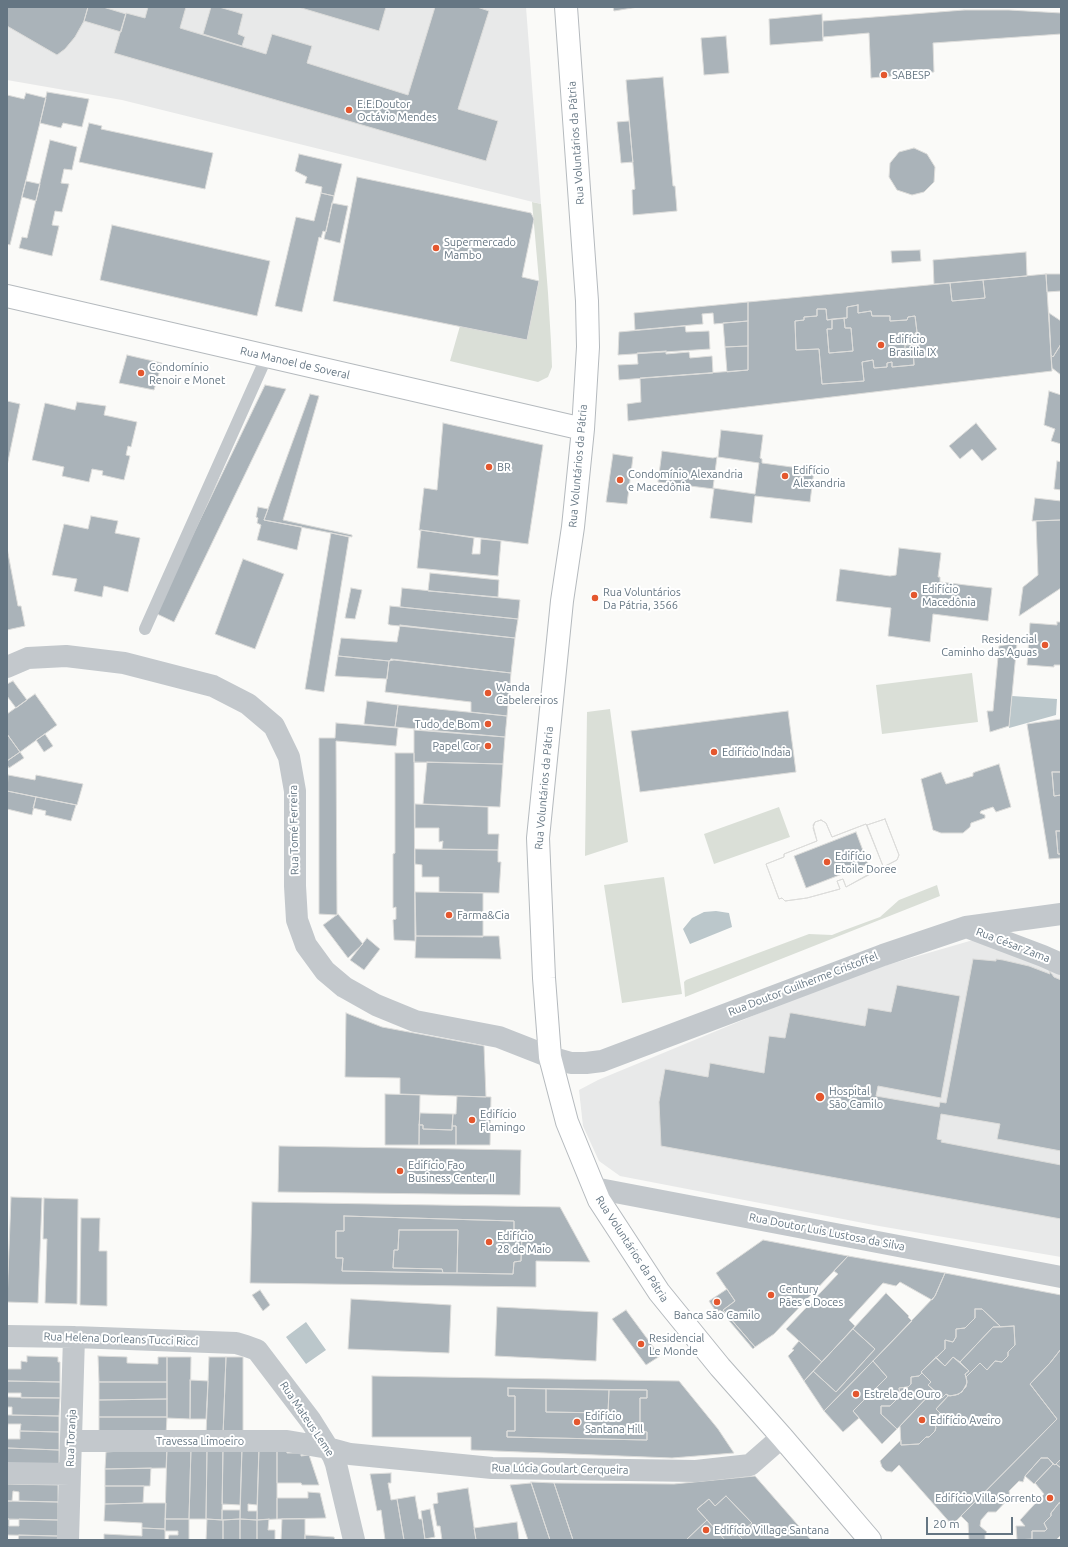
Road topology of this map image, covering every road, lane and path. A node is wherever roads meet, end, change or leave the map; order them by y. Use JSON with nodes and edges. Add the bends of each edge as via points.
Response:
{"nodes":[{"id":1,"x":566,"y":7,"type":"edge"},
{"id":2,"x":7,"y":296,"type":"edge"},
{"id":3,"x":266,"y":356,"type":"junction"},
{"id":4,"x":583,"y":429,"type":"junction"},
{"id":5,"x":144,"y":629,"type":"dead end"},
{"id":6,"x":7,"y":667,"type":"edge"},
{"id":7,"x":1061,"y":914,"type":"edge"},
{"id":8,"x":966,"y":927,"type":"junction"},
{"id":9,"x":1061,"y":964,"type":"edge"},
{"id":10,"x":550,"y":1057,"type":"junction"},
{"id":11,"x":594,"y":1188,"type":"junction"},
{"id":12,"x":1061,"y":1277,"type":"edge"},
{"id":13,"x":7,"y":1336,"type":"edge"},
{"id":14,"x":74,"y":1337,"type":"junction"},
{"id":15,"x":236,"y":1343,"type":"joint"},
{"id":16,"x":782,"y":1437,"type":"junction"},
{"id":17,"x":72,"y":1441,"type":"junction"},
{"id":18,"x":328,"y":1448,"type":"junction"},
{"id":19,"x":7,"y":1473,"type":"edge"},
{"id":20,"x":70,"y":1474,"type":"junction"},
{"id":21,"x":68,"y":1540,"type":"edge"},
{"id":22,"x":354,"y":1540,"type":"edge"},
{"id":23,"x":870,"y":1540,"type":"edge"}],
"edges":[{"from":1,"to":4,"type":"main road","name":"Rua Voluntários da Pátria","via":[[587,300],[588,347]]},
{"from":2,"to":3,"type":"main road","name":"Rua Manoel de Soveral"},
{"from":3,"to":4,"type":"main road","name":"Rua Manoel de Soveral"},
{"from":3,"to":5,"type":"lane"},
{"from":4,"to":10,"type":"main road","name":"Rua Voluntários da Pátria","via":[[538,838]]},
{"from":6,"to":10,"type":"street","name":"Rua Tomé Ferreira","via":[[28,658],[66,656],[124,663],[213,686],[248,704],[274,726],[289,757],[295,791],[297,920],[306,945],[325,971],[344,987],[376,1005],[415,1021],[499,1037]]},
{"from":7,"to":8,"type":"street","name":"Rua Doutor Guilherme Cristoffel"},
{"from":8,"to":9,"type":"street","name":"Rua César Zama"},
{"from":8,"to":10,"type":"street","name":"Rua Doutor Guilherme Cristoffel","via":[[882,954],[602,1060],[571,1063]]},
{"from":10,"to":11,"type":"main road","name":"Rua Voluntários da Pátria","via":[[567,1122]]},
{"from":11,"to":12,"type":"street","name":"Rua Doutor Luis Lustosa da Silva"},
{"from":11,"to":16,"type":"main road","name":"Rua Voluntários da Pátria","via":[[599,1200],[659,1292]]},
{"from":13,"to":14,"type":"street","name":"Rua Helena Dorleans Tucci Ricci"},
{"from":14,"to":15,"type":"street","name":"Rua Helena Dorleans Tucci Ricci"},
{"from":14,"to":17,"type":"street","name":"Rua Toranja"},
{"from":15,"to":18,"type":"street","name":"Rua Mateus Leme","via":[[260,1352]]},
{"from":16,"to":18,"type":"street","name":"Rua Lúcia Goulart Cerqueira","via":[[750,1465],[696,1471],[492,1468],[350,1454]]},
{"from":16,"to":23,"type":"main road","name":"Rua Voluntários da Pátria"},
{"from":17,"to":18,"type":"street","name":"Travessa Limoeiro","via":[[287,1441]]},
{"from":17,"to":20,"type":"street","name":"Rua Toranja"},
{"from":18,"to":22,"type":"street","name":"Rua Mateus Leme","via":[[336,1464]]},
{"from":19,"to":20,"type":"street"},
{"from":20,"to":21,"type":"street","name":"Rua Toranja"}]}
